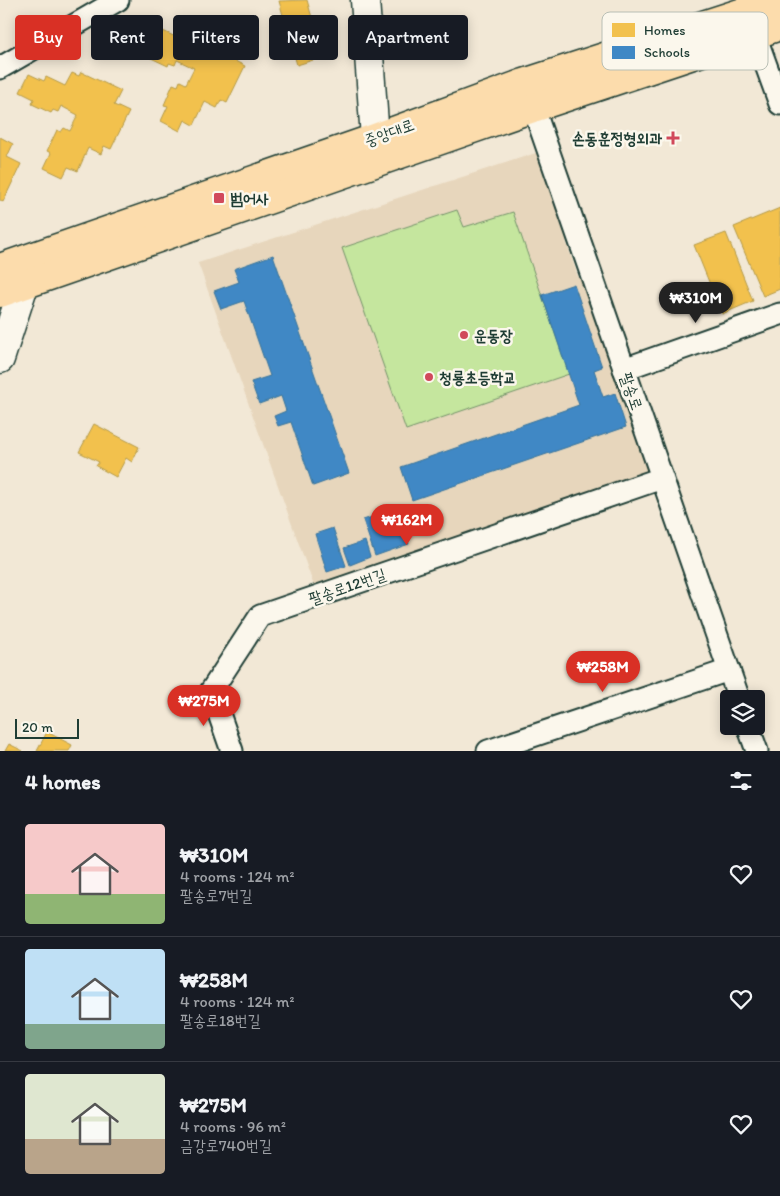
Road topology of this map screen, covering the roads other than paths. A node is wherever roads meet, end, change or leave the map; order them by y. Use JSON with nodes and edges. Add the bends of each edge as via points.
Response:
{"nodes":[{"id":1,"x":118,"y":0,"type":"edge"},
{"id":2,"x":365,"y":0,"type":"edge"},
{"id":3,"x":780,"y":0,"type":"edge"},
{"id":4,"x":768,"y":15,"type":"edge"},
{"id":5,"x":768,"y":53,"type":"edge"},
{"id":6,"x":0,"y":68,"type":"edge"},
{"id":7,"x":613,"y":70,"type":"edge"},
{"id":8,"x":529,"y":96,"type":"junction"},
{"id":9,"x":780,"y":104,"type":"edge"},
{"id":10,"x":375,"y":138,"type":"junction"},
{"id":11,"x":0,"y":268,"type":"edge"},
{"id":12,"x":12,"y":289,"type":"edge"},
{"id":13,"x":780,"y":314,"type":"edge"},
{"id":14,"x":0,"y":359,"type":"edge"},
{"id":15,"x":624,"y":369,"type":"junction"},
{"id":16,"x":662,"y":478,"type":"junction"},
{"id":17,"x":729,"y":670,"type":"junction"},
{"id":18,"x":736,"y":690,"type":"edge"},
{"id":19,"x":751,"y":735,"type":"edge"},
{"id":20,"x":232,"y":751,"type":"edge"},
{"id":21,"x":488,"y":751,"type":"edge"},
{"id":22,"x":757,"y":751,"type":"edge"}],
"edges":[{"from":1,"to":6,"type":"street"},
{"from":2,"to":10,"type":"street"},
{"from":3,"to":4,"type":"main road","name":"중앙대로"},
{"from":5,"to":9,"type":"street"},
{"from":7,"to":8,"type":"main road","name":"중앙대로"},
{"from":8,"to":10,"type":"main road","name":"중앙대로"},
{"from":8,"to":12,"type":"main road","name":"중앙대로"},
{"from":8,"to":15,"type":"street","name":"팔송로"},
{"from":10,"to":11,"type":"main road","name":"중앙대로"},
{"from":12,"to":14,"type":"street"},
{"from":13,"to":15,"type":"street"},
{"from":15,"to":16,"type":"street","name":"팔송로"},
{"from":16,"to":17,"type":"street","name":"팔송로"},
{"from":16,"to":20,"type":"street","name":"팔송로12번길","via":[[260,616],[211,691]]},
{"from":17,"to":18,"type":"street","name":"팔송로"},
{"from":17,"to":21,"type":"street"},
{"from":19,"to":22,"type":"street"}]}
